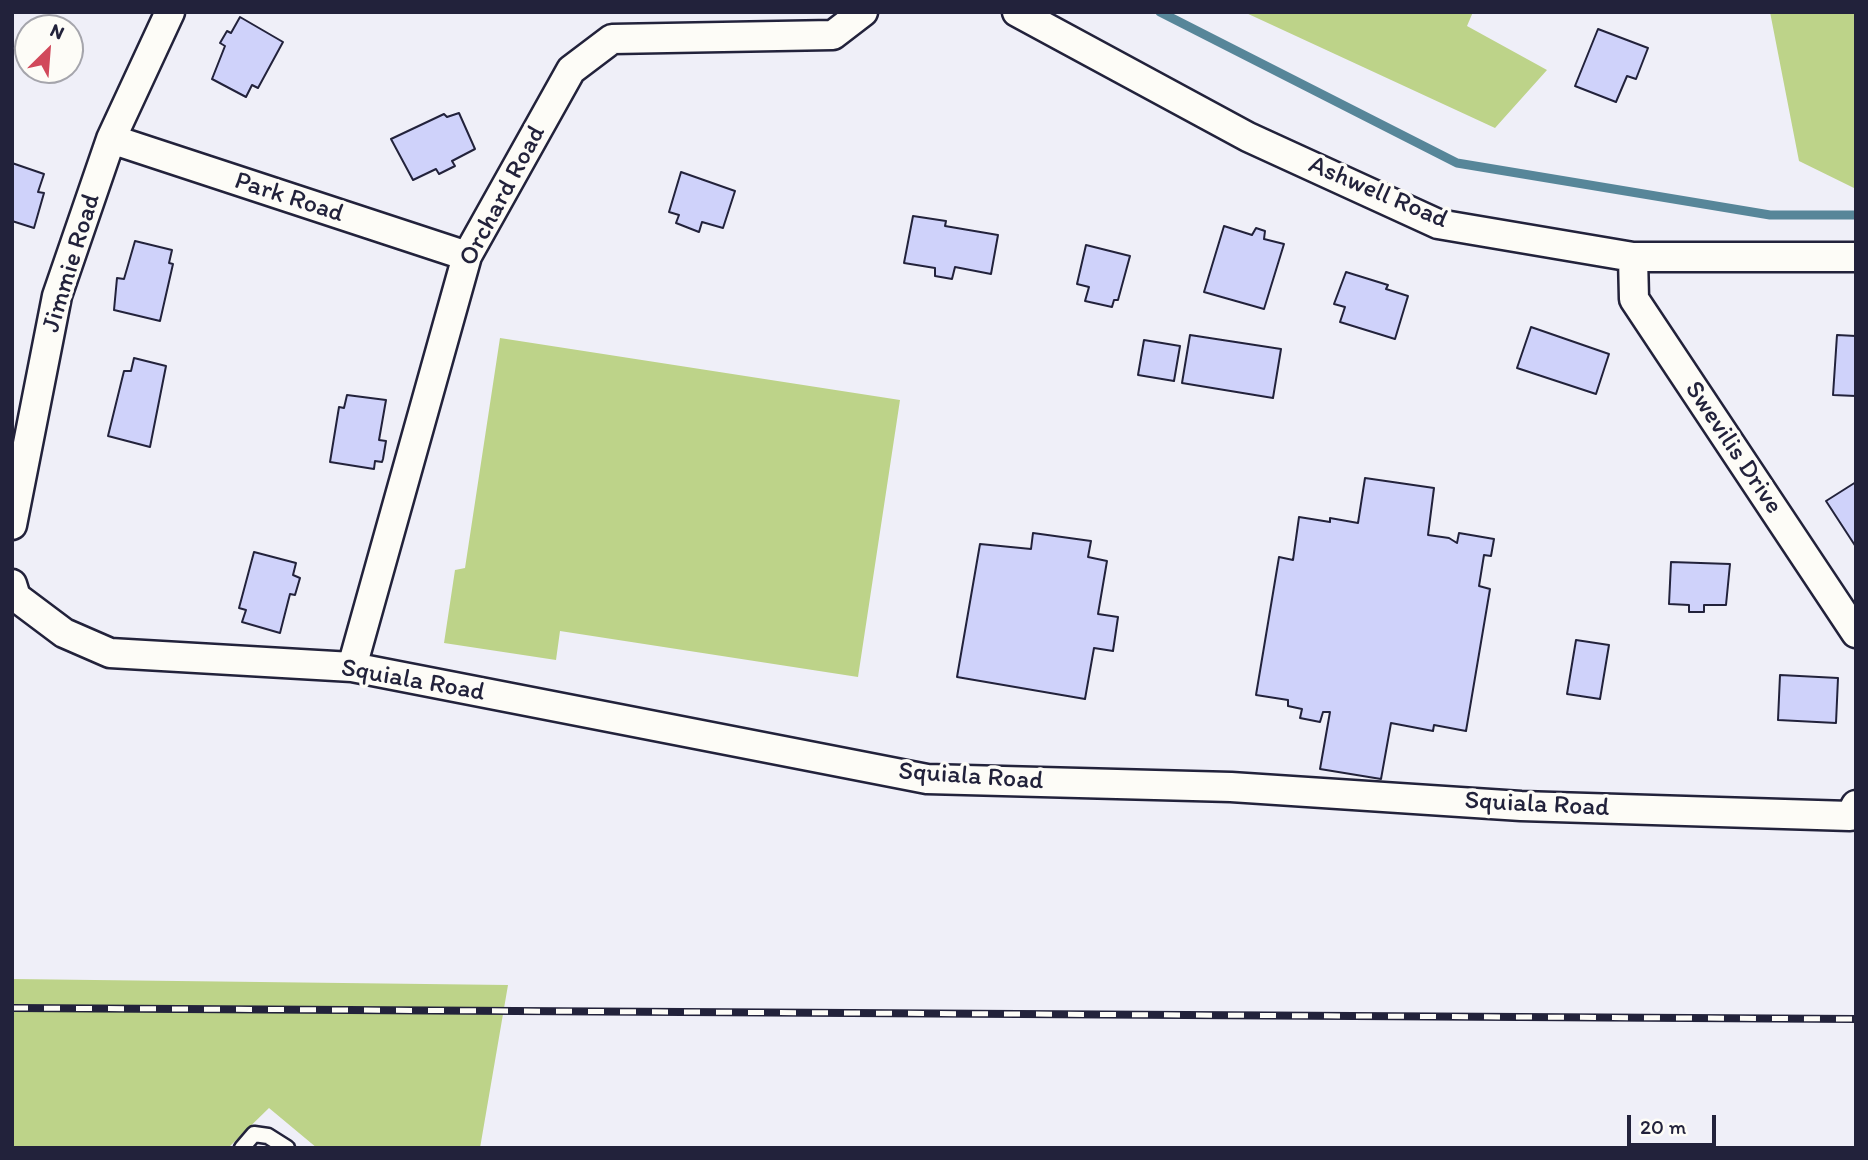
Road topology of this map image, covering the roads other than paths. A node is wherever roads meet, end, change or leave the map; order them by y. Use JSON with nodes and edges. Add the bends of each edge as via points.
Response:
{"nodes":[{"id":1,"x":170,"y":12,"type":"edge"},
{"id":2,"x":863,"y":12,"type":"edge"},
{"id":3,"x":1017,"y":12,"type":"edge"},
{"id":4,"x":111,"y":139,"type":"junction"},
{"id":5,"x":467,"y":256,"type":"junction"},
{"id":6,"x":1633,"y":257,"type":"junction"},
{"id":7,"x":1856,"y":257,"type":"edge"},
{"id":8,"x":12,"y":525,"type":"edge"},
{"id":9,"x":12,"y":584,"type":"edge"},
{"id":10,"x":1856,"y":633,"type":"edge"},
{"id":11,"x":352,"y":667,"type":"junction"},
{"id":12,"x":1853,"y":811,"type":"edge"},
{"id":13,"x":242,"y":1148,"type":"edge"},
{"id":14,"x":288,"y":1148,"type":"edge"}],
"edges":[{"from":1,"to":4,"type":"street","name":"Jimmie Road"},
{"from":2,"to":5,"type":"street","name":"Orchard Road","via":[[833,35],[612,39],[570,70]]},
{"from":3,"to":6,"type":"street","name":"Ashwell Road","via":[[1248,137],[1438,224]]},
{"from":4,"to":5,"type":"street","name":"Park Road"},
{"from":4,"to":8,"type":"street","name":"Jimmie Road","via":[[58,296]]},
{"from":5,"to":11,"type":"street","name":"Orchard Road"},
{"from":6,"to":7,"type":"street","name":"Ashwell Road"},
{"from":6,"to":10,"type":"street","name":"Swevilis Drive","via":[[1634,299]]},
{"from":9,"to":11,"type":"street","name":"Squiala Road","via":[[16,597],[64,633],[110,653]]},
{"from":11,"to":12,"type":"street","name":"Squiala Road","via":[[927,779],[1231,786],[1521,806]]},
{"from":13,"to":14,"type":"lane","via":[[254,1134]]}]}
